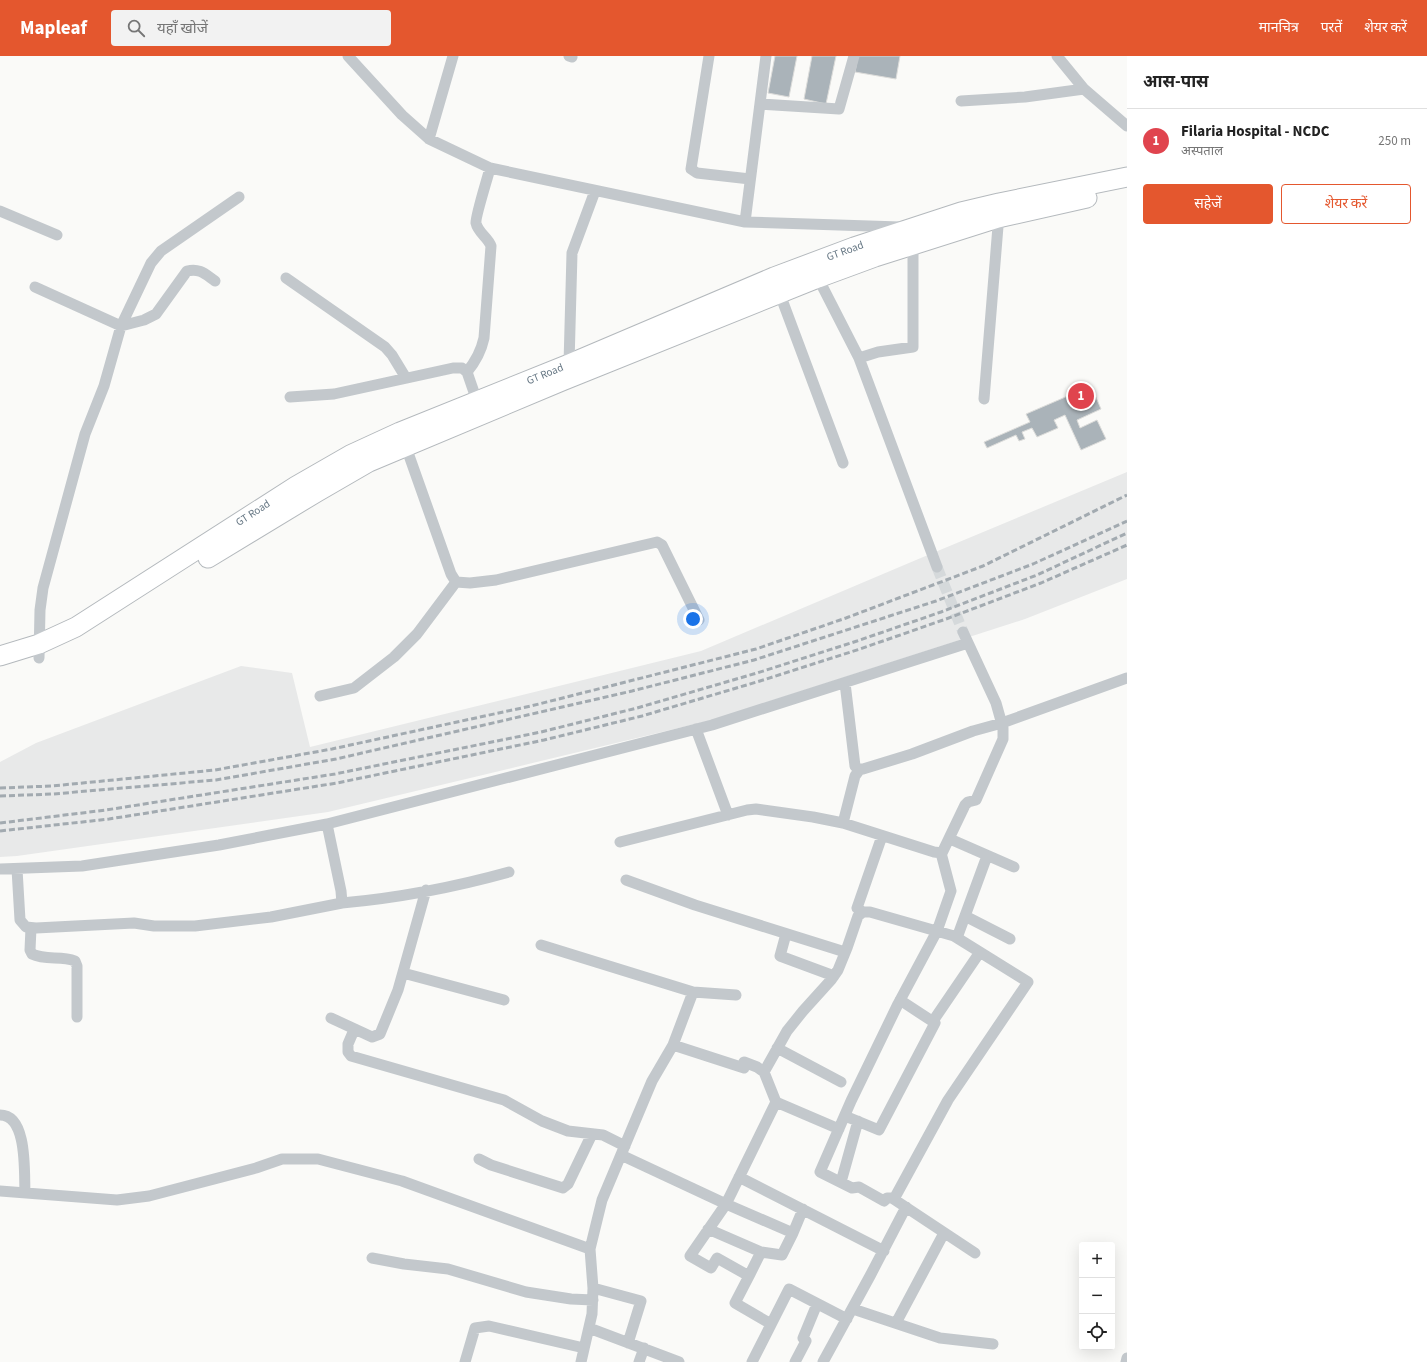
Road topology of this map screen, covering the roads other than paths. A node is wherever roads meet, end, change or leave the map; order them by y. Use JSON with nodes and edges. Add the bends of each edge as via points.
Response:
{"nodes":[{"id":1,"x":348,"y":56,"type":"edge"},
{"id":2,"x":453,"y":56,"type":"edge"},
{"id":3,"x":709,"y":56,"type":"edge"},
{"id":4,"x":766,"y":56,"type":"edge"},
{"id":5,"x":854,"y":56,"type":"edge"},
{"id":6,"x":1057,"y":56,"type":"edge"},
{"id":7,"x":1084,"y":89,"type":"junction"},
{"id":8,"x":961,"y":102,"type":"dead end"},
{"id":9,"x":760,"y":104,"type":"junction"},
{"id":10,"x":1127,"y":126,"type":"edge"},
{"id":11,"x":429,"y":139,"type":"junction"},
{"id":12,"x":490,"y":168,"type":"junction"},
{"id":13,"x":1127,"y":177,"type":"edge"},
{"id":14,"x":750,"y":179,"type":"junction"},
{"id":15,"x":1127,"y":189,"type":"edge"},
{"id":16,"x":595,"y":191,"type":"junction"},
{"id":17,"x":239,"y":197,"type":"dead end"},
{"id":18,"x":999,"y":210,"type":"junction"},
{"id":19,"x":0,"y":211,"type":"edge"},
{"id":20,"x":745,"y":222,"type":"junction"},
{"id":21,"x":57,"y":235,"type":"dead end"},
{"id":22,"x":912,"y":236,"type":"junction"},
{"id":23,"x":815,"y":270,"type":"junction"},
{"id":24,"x":286,"y":278,"type":"dead end"},
{"id":25,"x":216,"y":281,"type":"dead end"},
{"id":26,"x":777,"y":285,"type":"junction"},
{"id":27,"x":35,"y":287,"type":"dead end"},
{"id":28,"x":121,"y":326,"type":"junction"},
{"id":29,"x":655,"y":336,"type":"junction"},
{"id":30,"x":859,"y":358,"type":"junction"},
{"id":31,"x":569,"y":364,"type":"junction"},
{"id":32,"x":467,"y":372,"type":"junction"},
{"id":33,"x":406,"y":378,"type":"junction"},
{"id":34,"x":290,"y":397,"type":"dead end"},
{"id":35,"x":984,"y":399,"type":"dead end"},
{"id":36,"x":477,"y":400,"type":"junction"},
{"id":37,"x":406,"y":447,"type":"junction"},
{"id":38,"x":366,"y":456,"type":"junction"},
{"id":39,"x":843,"y":463,"type":"dead end"},
{"id":40,"x":937,"y":567,"type":"tunnel mouth"},
{"id":41,"x":456,"y":582,"type":"junction"},
{"id":42,"x":699,"y":620,"type":"dead end"},
{"id":43,"x":963,"y":632,"type":"tunnel mouth"},
{"id":44,"x":968,"y":643,"type":"junction"},
{"id":45,"x":39,"y":651,"type":"junction"},
{"id":46,"x":0,"y":656,"type":"edge"},
{"id":47,"x":0,"y":668,"type":"edge"},
{"id":48,"x":1127,"y":678,"type":"edge"},
{"id":49,"x":845,"y":683,"type":"junction"},
{"id":50,"x":320,"y":696,"type":"dead end"},
{"id":51,"x":1002,"y":723,"type":"junction"},
{"id":52,"x":696,"y":729,"type":"junction"},
{"id":53,"x":860,"y":769,"type":"junction"},
{"id":54,"x":728,"y":815,"type":"junction"},
{"id":55,"x":843,"y":823,"type":"junction"},
{"id":56,"x":327,"y":824,"type":"junction"},
{"id":57,"x":882,"y":836,"type":"junction"},
{"id":58,"x":950,"y":839,"type":"junction"},
{"id":59,"x":620,"y":842,"type":"dead end"},
{"id":60,"x":940,"y":854,"type":"junction"},
{"id":61,"x":987,"y":856,"type":"junction"},
{"id":62,"x":1014,"y":867,"type":"dead end"},
{"id":63,"x":0,"y":869,"type":"edge"},
{"id":64,"x":17,"y":869,"type":"junction"},
{"id":65,"x":509,"y":872,"type":"dead end"},
{"id":66,"x":626,"y":880,"type":"dead end"},
{"id":67,"x":426,"y":890,"type":"junction"},
{"id":68,"x":342,"y":903,"type":"junction"},
{"id":69,"x":863,"y":912,"type":"junction"},
{"id":70,"x":965,"y":916,"type":"junction"},
{"id":71,"x":31,"y":928,"type":"junction"},
{"id":72,"x":937,"y":931,"type":"junction"},
{"id":73,"x":786,"y":934,"type":"junction"},
{"id":74,"x":954,"y":936,"type":"junction"},
{"id":75,"x":1010,"y":939,"type":"dead end"},
{"id":76,"x":541,"y":945,"type":"dead end"},
{"id":77,"x":846,"y":952,"type":"junction"},
{"id":78,"x":980,"y":952,"type":"junction"},
{"id":79,"x":403,"y":973,"type":"junction"},
{"id":80,"x":834,"y":976,"type":"junction"},
{"id":81,"x":693,"y":992,"type":"junction"},
{"id":82,"x":736,"y":994,"type":"dead end"},
{"id":83,"x":504,"y":1000,"type":"dead end"},
{"id":84,"x":900,"y":1000,"type":"junction"},
{"id":85,"x":77,"y":1017,"type":"dead end"},
{"id":86,"x":330,"y":1018,"type":"dead end"},
{"id":87,"x":933,"y":1021,"type":"junction"},
{"id":88,"x":354,"y":1030,"type":"junction"},
{"id":89,"x":673,"y":1046,"type":"junction"},
{"id":90,"x":777,"y":1048,"type":"junction"},
{"id":91,"x":764,"y":1072,"type":"junction"},
{"id":92,"x":842,"y":1082,"type":"dead end"},
{"id":93,"x":776,"y":1102,"type":"junction"},
{"id":94,"x":0,"y":1115,"type":"edge"},
{"id":95,"x":845,"y":1116,"type":"junction"},
{"id":96,"x":858,"y":1121,"type":"junction"},
{"id":97,"x":839,"y":1129,"type":"junction"},
{"id":98,"x":592,"y":1134,"type":"junction"},
{"id":99,"x":623,"y":1150,"type":"junction"},
{"id":100,"x":479,"y":1159,"type":"dead end"},
{"id":101,"x":739,"y":1177,"type":"junction"},
{"id":102,"x":841,"y":1182,"type":"junction"},
{"id":103,"x":0,"y":1191,"type":"edge"},
{"id":104,"x":25,"y":1193,"type":"junction"},
{"id":105,"x":894,"y":1199,"type":"junction"},
{"id":106,"x":726,"y":1204,"type":"junction"},
{"id":107,"x":906,"y":1207,"type":"junction"},
{"id":108,"x":803,"y":1209,"type":"junction"},
{"id":109,"x":708,"y":1230,"type":"junction"},
{"id":110,"x":793,"y":1233,"type":"junction"},
{"id":111,"x":944,"y":1233,"type":"junction"},
{"id":112,"x":590,"y":1249,"type":"junction"},
{"id":113,"x":884,"y":1251,"type":"junction"},
{"id":114,"x":761,"y":1252,"type":"junction"},
{"id":115,"x":975,"y":1253,"type":"dead end"},
{"id":116,"x":372,"y":1258,"type":"dead end"},
{"id":117,"x":749,"y":1276,"type":"junction"},
{"id":118,"x":593,"y":1288,"type":"junction"},
{"id":119,"x":592,"y":1300,"type":"junction"},
{"id":120,"x":817,"y":1304,"type":"junction"},
{"id":121,"x":853,"y":1308,"type":"junction"},
{"id":122,"x":847,"y":1319,"type":"junction"},
{"id":123,"x":772,"y":1324,"type":"junction"},
{"id":124,"x":896,"y":1324,"type":"junction"},
{"id":125,"x":589,"y":1328,"type":"junction"},
{"id":126,"x":628,"y":1343,"type":"junction"},
{"id":127,"x":994,"y":1344,"type":"dead end"},
{"id":128,"x":584,"y":1348,"type":"junction"},
{"id":129,"x":644,"y":1348,"type":"junction"},
{"id":130,"x":1127,"y":1358,"type":"edge"},
{"id":131,"x":465,"y":1362,"type":"edge"},
{"id":132,"x":581,"y":1362,"type":"edge"},
{"id":133,"x":639,"y":1362,"type":"edge"},
{"id":134,"x":679,"y":1362,"type":"edge"},
{"id":135,"x":752,"y":1362,"type":"edge"},
{"id":136,"x":795,"y":1362,"type":"edge"},
{"id":137,"x":823,"y":1362,"type":"edge"},
{"id":138,"x":1126,"y":1362,"type":"edge"}],
"edges":[{"from":1,"to":11,"type":"street","via":[[402,115]]},
{"from":2,"to":11,"type":"street"},
{"from":3,"to":14,"type":"street","via":[[691,169],[697,173]]},
{"from":4,"to":9,"type":"street"},
{"from":5,"to":9,"type":"street","via":[[839,109]]},
{"from":6,"to":7,"type":"street"},
{"from":7,"to":8,"type":"street"},
{"from":7,"to":10,"type":"street"},
{"from":9,"to":14,"type":"street"},
{"from":11,"to":12,"type":"street"},
{"from":12,"to":16,"type":"street"},
{"from":12,"to":32,"type":"street","via":[[476,222],[491,246],[484,338],[480,354]]},
{"from":13,"to":18,"type":"highway","name":"GT Road"},
{"from":14,"to":20,"type":"street"},
{"from":15,"to":18,"type":"highway","name":"GT Road"},
{"from":16,"to":20,"type":"street"},
{"from":16,"to":31,"type":"street","via":[[572,253]]},
{"from":17,"to":28,"type":"street","via":[[161,251],[151,263]]},
{"from":18,"to":22,"type":"highway","name":"GT Road","via":[[961,212]]},
{"from":18,"to":35,"type":"street"},
{"from":19,"to":21,"type":"street"},
{"from":20,"to":22,"type":"street"},
{"from":22,"to":23,"type":"highway","name":"GT Road"},
{"from":22,"to":30,"type":"street","via":[[913,347],[878,352]]},
{"from":23,"to":26,"type":"highway","name":"GT Road"},
{"from":23,"to":30,"type":"street"},
{"from":24,"to":33,"type":"street","via":[[385,347]]},
{"from":25,"to":28,"type":"street","via":[[199,270],[187,271],[156,314]]},
{"from":26,"to":29,"type":"highway","name":"GT Road"},
{"from":26,"to":39,"type":"street"},
{"from":27,"to":28,"type":"street"},
{"from":28,"to":45,"type":"street","via":[[104,386],[85,434],[43,588]]},
{"from":29,"to":31,"type":"highway","name":"GT Road"},
{"from":29,"to":37,"type":"highway","name":"GT Road"},
{"from":30,"to":40,"type":"street"},
{"from":31,"to":36,"type":"highway","name":"GT Road"},
{"from":32,"to":33,"type":"street","via":[[462,368],[453,368]]},
{"from":32,"to":36,"type":"street"},
{"from":33,"to":34,"type":"street","via":[[334,394]]},
{"from":36,"to":38,"type":"highway","name":"GT Road","via":[[400,432]]},
{"from":37,"to":38,"type":"highway","name":"GT Road"},
{"from":37,"to":41,"type":"street"},
{"from":38,"to":45,"type":"highway","name":"GT Road","via":[[350,455],[296,486],[195,558]]},
{"from":41,"to":42,"type":"street","via":[[470,584],[496,580],[657,542],[662,544]]},
{"from":41,"to":50,"type":"street","via":[[418,634],[394,657],[354,688]]},
{"from":43,"to":44,"type":"street"},
{"from":44,"to":49,"type":"street"},
{"from":44,"to":51,"type":"street","via":[[996,703]]},
{"from":45,"to":46,"type":"highway","name":"GT Road"},
{"from":45,"to":47,"type":"highway","name":"GT Road"},
{"from":48,"to":51,"type":"street"},
{"from":49,"to":52,"type":"street"},
{"from":49,"to":53,"type":"street","via":[[855,766]]},
{"from":51,"to":53,"type":"street","via":[[867,769]]},
{"from":51,"to":58,"type":"street","via":[[1003,739],[976,800],[965,805]]},
{"from":52,"to":54,"type":"street"},
{"from":52,"to":56,"type":"street"},
{"from":53,"to":55,"type":"street","via":[[855,776]]},
{"from":54,"to":55,"type":"street","via":[[756,809]]},
{"from":54,"to":59,"type":"street"},
{"from":55,"to":57,"type":"street"},
{"from":56,"to":64,"type":"street","via":[[219,845],[82,866]]},
{"from":56,"to":68,"type":"street"},
{"from":57,"to":60,"type":"street"},
{"from":57,"to":69,"type":"street","via":[[856,908]]},
{"from":58,"to":60,"type":"street"},
{"from":58,"to":61,"type":"street"},
{"from":60,"to":72,"type":"street","via":[[951,891]]},
{"from":61,"to":62,"type":"street"},
{"from":61,"to":70,"type":"street"},
{"from":63,"to":64,"type":"street"},
{"from":64,"to":71,"type":"street","via":[[20,920],[26,927]]},
{"from":65,"to":67,"type":"street","via":[[469,883]]},
{"from":66,"to":73,"type":"street"},
{"from":67,"to":68,"type":"street"},
{"from":67,"to":79,"type":"street"},
{"from":68,"to":71,"type":"street","via":[[271,917],[195,926],[154,926],[134,923]]},
{"from":69,"to":72,"type":"street"},
{"from":69,"to":77,"type":"street","via":[[858,916]]},
{"from":70,"to":74,"type":"street","via":[[958,935]]},
{"from":70,"to":75,"type":"street"},
{"from":71,"to":85,"type":"street","via":[[32,954],[75,961]]},
{"from":72,"to":74,"type":"street"},
{"from":72,"to":84,"type":"street"},
{"from":73,"to":77,"type":"street"},
{"from":73,"to":80,"type":"street","via":[[780,956]]},
{"from":74,"to":78,"type":"street"},
{"from":76,"to":81,"type":"street"},
{"from":77,"to":80,"type":"street"},
{"from":78,"to":87,"type":"street"},
{"from":78,"to":105,"type":"street","via":[[1028,982],[948,1100]]},
{"from":79,"to":83,"type":"street"},
{"from":79,"to":88,"type":"street","via":[[380,1034],[372,1037]]},
{"from":80,"to":90,"type":"street","via":[[796,1019]]},
{"from":81,"to":82,"type":"street"},
{"from":81,"to":89,"type":"street"},
{"from":84,"to":87,"type":"street"},
{"from":84,"to":95,"type":"street"},
{"from":86,"to":88,"type":"street"},
{"from":87,"to":96,"type":"street","via":[[935,1023],[879,1130]]},
{"from":88,"to":98,"type":"street","via":[[348,1044],[351,1056],[504,1100],[542,1121],[568,1131]]},
{"from":89,"to":91,"type":"street","via":[[744,1068],[744,1062]]},
{"from":89,"to":99,"type":"street","via":[[652,1081]]},
{"from":90,"to":91,"type":"street"},
{"from":90,"to":92,"type":"street"},
{"from":91,"to":93,"type":"street"},
{"from":93,"to":97,"type":"street"},
{"from":93,"to":101,"type":"street"},
{"from":94,"to":104,"type":"street","via":[[11,1118],[22,1137]]},
{"from":95,"to":96,"type":"street"},
{"from":95,"to":97,"type":"street"},
{"from":96,"to":102,"type":"street"},
{"from":97,"to":102,"type":"street","via":[[820,1172]]},
{"from":98,"to":99,"type":"street","via":[[604,1135]]},
{"from":98,"to":100,"type":"street","via":[[568,1184],[563,1188]]},
{"from":99,"to":106,"type":"street"},
{"from":99,"to":112,"type":"street","via":[[602,1200]]},
{"from":101,"to":106,"type":"street"},
{"from":101,"to":108,"type":"street"},
{"from":102,"to":105,"type":"street","via":[[852,1188],[859,1187],[884,1201]]},
{"from":103,"to":104,"type":"street"},
{"from":104,"to":112,"type":"street","via":[[117,1200],[149,1196],[282,1159],[318,1159],[402,1181]]},
{"from":105,"to":107,"type":"street"},
{"from":106,"to":109,"type":"street"},
{"from":106,"to":110,"type":"street"},
{"from":107,"to":111,"type":"street"},
{"from":107,"to":113,"type":"street"},
{"from":108,"to":110,"type":"street"},
{"from":108,"to":113,"type":"street"},
{"from":109,"to":114,"type":"street"},
{"from":109,"to":117,"type":"street","via":[[690,1256],[711,1268],[717,1258]]},
{"from":110,"to":114,"type":"street","via":[[782,1255]]},
{"from":111,"to":115,"type":"street"},
{"from":111,"to":124,"type":"street"},
{"from":112,"to":118,"type":"street"},
{"from":113,"to":121,"type":"street"},
{"from":114,"to":117,"type":"street"},
{"from":116,"to":119,"type":"street","via":[[448,1269],[526,1292]]},
{"from":117,"to":123,"type":"street","via":[[735,1303]]},
{"from":118,"to":119,"type":"street"},
{"from":118,"to":126,"type":"street","via":[[641,1301]]},
{"from":119,"to":125,"type":"street"},
{"from":120,"to":122,"type":"street"},
{"from":120,"to":123,"type":"street","via":[[789,1289]]},
{"from":120,"to":136,"type":"street","via":[[802,1338],[806,1341]]},
{"from":121,"to":122,"type":"street"},
{"from":121,"to":124,"type":"street"},
{"from":122,"to":137,"type":"street"},
{"from":123,"to":135,"type":"street"},
{"from":124,"to":127,"type":"street","via":[[940,1338]]},
{"from":125,"to":126,"type":"street"},
{"from":125,"to":128,"type":"street"},
{"from":126,"to":129,"type":"street"},
{"from":128,"to":131,"type":"street","via":[[489,1326],[475,1328]]},
{"from":128,"to":132,"type":"street"},
{"from":129,"to":133,"type":"street"},
{"from":129,"to":134,"type":"street"},
{"from":130,"to":138,"type":"street"}]}
